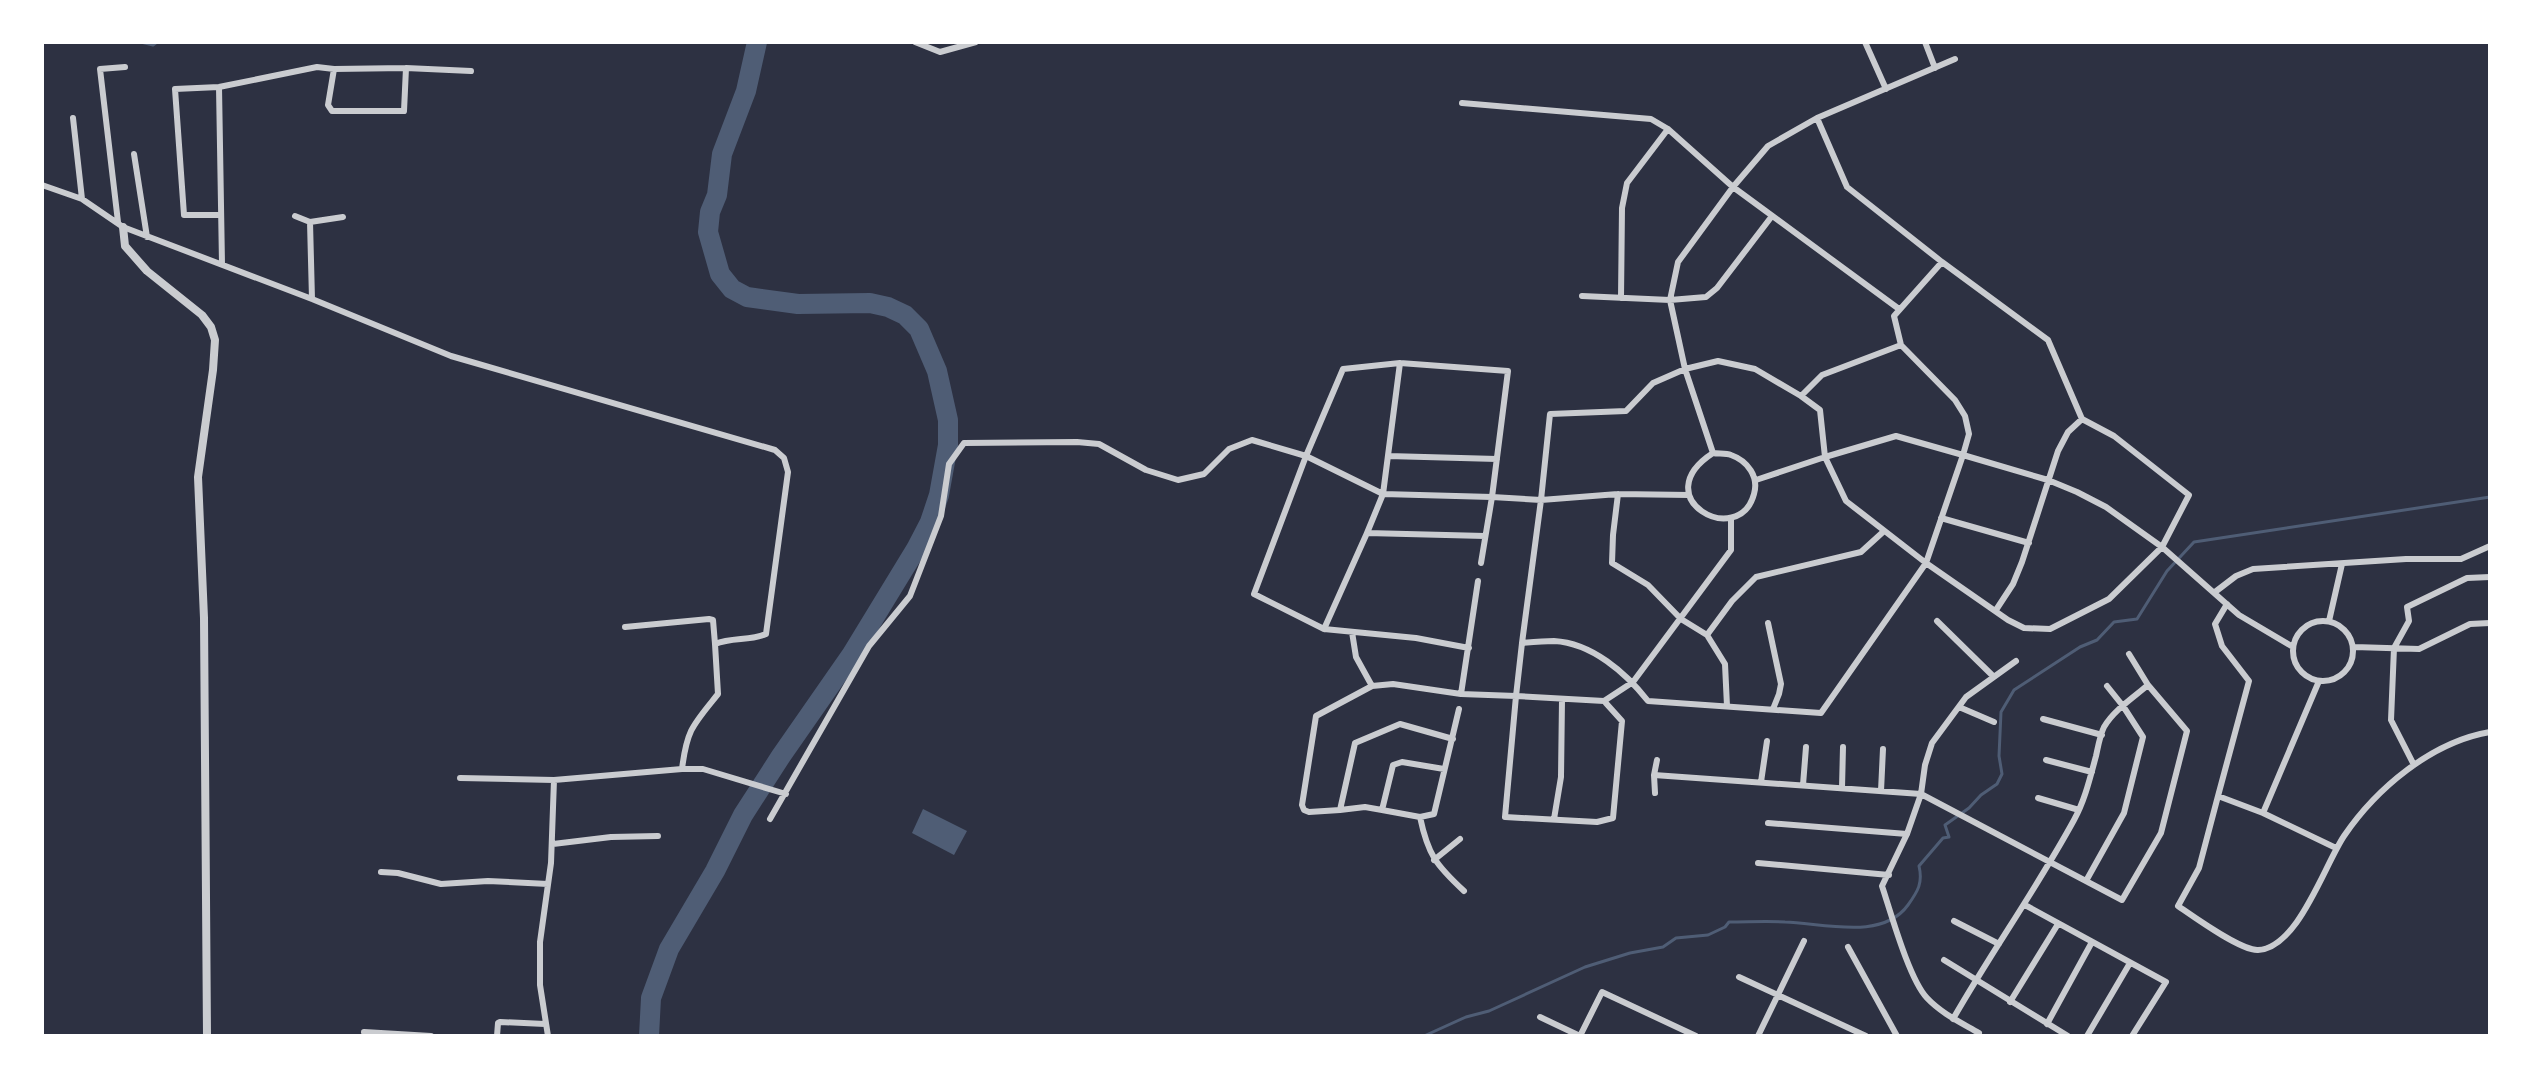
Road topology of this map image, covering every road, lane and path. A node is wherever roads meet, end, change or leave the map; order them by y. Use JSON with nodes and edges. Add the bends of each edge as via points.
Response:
{"nodes":[{"id":1,"x":915,"y":42,"type":"edge"},
{"id":2,"x":974,"y":42,"type":"edge"},
{"id":3,"x":1865,"y":42,"type":"edge"},
{"id":4,"x":1925,"y":42,"type":"edge"},
{"id":5,"x":925,"y":45,"type":"edge"},
{"id":6,"x":1955,"y":59,"type":"dead end"},
{"id":7,"x":125,"y":67,"type":"dead end"},
{"id":8,"x":406,"y":68,"type":"junction"},
{"id":9,"x":1935,"y":68,"type":"junction"},
{"id":10,"x":334,"y":69,"type":"junction"},
{"id":11,"x":471,"y":71,"type":"dead end"},
{"id":12,"x":219,"y":87,"type":"junction"},
{"id":13,"x":1886,"y":89,"type":"junction"},
{"id":14,"x":1462,"y":103,"type":"dead end"},
{"id":15,"x":73,"y":118,"type":"dead end"},
{"id":16,"x":1817,"y":118,"type":"junction"},
{"id":17,"x":1668,"y":129,"type":"junction"},
{"id":18,"x":134,"y":154,"type":"dead end"},
{"id":19,"x":42,"y":185,"type":"edge"},
{"id":20,"x":1733,"y":187,"type":"junction"},
{"id":21,"x":82,"y":199,"type":"junction"},
{"id":22,"x":221,"y":215,"type":"junction"},
{"id":23,"x":295,"y":216,"type":"dead end"},
{"id":24,"x":1772,"y":216,"type":"junction"},
{"id":25,"x":343,"y":217,"type":"dead end"},
{"id":26,"x":310,"y":222,"type":"junction"},
{"id":27,"x":120,"y":225,"type":"junction"},
{"id":28,"x":147,"y":237,"type":"junction"},
{"id":29,"x":1942,"y":262,"type":"junction"},
{"id":30,"x":222,"y":264,"type":"junction"},
{"id":31,"x":1582,"y":296,"type":"dead end"},
{"id":32,"x":1621,"y":298,"type":"junction"},
{"id":33,"x":312,"y":299,"type":"junction"},
{"id":34,"x":1670,"y":300,"type":"junction"},
{"id":35,"x":1899,"y":309,"type":"junction"},
{"id":36,"x":1901,"y":345,"type":"junction"},
{"id":37,"x":1400,"y":363,"type":"junction"},
{"id":38,"x":1685,"y":369,"type":"junction"},
{"id":39,"x":1801,"y":396,"type":"junction"},
{"id":40,"x":2082,"y":419,"type":"junction"},
{"id":41,"x":1713,"y":453,"type":"junction"},
{"id":42,"x":1963,"y":455,"type":"junction"},
{"id":43,"x":1306,"y":456,"type":"junction"},
{"id":44,"x":1388,"y":456,"type":"junction"},
{"id":45,"x":1825,"y":457,"type":"junction"},
{"id":46,"x":1497,"y":459,"type":"junction"},
{"id":47,"x":1756,"y":480,"type":"junction"},
{"id":48,"x":2048,"y":480,"type":"junction"},
{"id":49,"x":1383,"y":494,"type":"junction"},
{"id":50,"x":1618,"y":494,"type":"junction"},
{"id":51,"x":1689,"y":495,"type":"junction"},
{"id":52,"x":1492,"y":497,"type":"junction"},
{"id":53,"x":1541,"y":500,"type":"junction"},
{"id":54,"x":1731,"y":518,"type":"junction"},
{"id":55,"x":1941,"y":518,"type":"junction"},
{"id":56,"x":1883,"y":532,"type":"junction"},
{"id":57,"x":1367,"y":533,"type":"junction"},
{"id":58,"x":1485,"y":536,"type":"junction"},
{"id":59,"x":2029,"y":543,"type":"junction"},
{"id":60,"x":2490,"y":546,"type":"edge"},
{"id":61,"x":2162,"y":547,"type":"junction"},
{"id":62,"x":1481,"y":563,"type":"dead end"},
{"id":63,"x":1926,"y":563,"type":"junction"},
{"id":64,"x":2342,"y":564,"type":"junction"},
{"id":65,"x":2490,"y":577,"type":"edge"},
{"id":66,"x":1478,"y":581,"type":"dead end"},
{"id":67,"x":2215,"y":592,"type":"junction"},
{"id":68,"x":2227,"y":604,"type":"junction"},
{"id":69,"x":1996,"y":610,"type":"junction"},
{"id":70,"x":1681,"y":619,"type":"junction"},
{"id":71,"x":1937,"y":621,"type":"dead end"},
{"id":72,"x":2329,"y":621,"type":"junction"},
{"id":73,"x":1768,"y":623,"type":"dead end"},
{"id":74,"x":2490,"y":623,"type":"edge"},
{"id":75,"x":625,"y":627,"type":"dead end"},
{"id":76,"x":1324,"y":629,"type":"junction"},
{"id":77,"x":1352,"y":632,"type":"junction"},
{"id":78,"x":1707,"y":635,"type":"junction"},
{"id":79,"x":1522,"y":643,"type":"junction"},
{"id":80,"x":715,"y":644,"type":"junction"},
{"id":81,"x":2293,"y":647,"type":"junction"},
{"id":82,"x":2354,"y":647,"type":"junction"},
{"id":83,"x":1469,"y":648,"type":"junction"},
{"id":84,"x":2394,"y":648,"type":"junction"},
{"id":85,"x":2129,"y":654,"type":"dead end"},
{"id":86,"x":2016,"y":661,"type":"dead end"},
{"id":87,"x":1994,"y":677,"type":"junction"},
{"id":88,"x":2319,"y":681,"type":"junction"},
{"id":89,"x":1633,"y":682,"type":"junction"},
{"id":90,"x":2148,"y":685,"type":"junction"},
{"id":91,"x":1372,"y":686,"type":"junction"},
{"id":92,"x":2107,"y":686,"type":"dead end"},
{"id":93,"x":1461,"y":694,"type":"junction"},
{"id":94,"x":1516,"y":696,"type":"junction"},
{"id":95,"x":1562,"y":700,"type":"junction"},
{"id":96,"x":1604,"y":701,"type":"junction"},
{"id":97,"x":1727,"y":706,"type":"junction"},
{"id":98,"x":2123,"y":706,"type":"junction"},
{"id":99,"x":1959,"y":707,"type":"junction"},
{"id":100,"x":1459,"y":709,"type":"dead end"},
{"id":101,"x":1773,"y":709,"type":"junction"},
{"id":102,"x":2043,"y":719,"type":"dead end"},
{"id":103,"x":1994,"y":722,"type":"dead end"},
{"id":104,"x":2490,"y":732,"type":"edge"},
{"id":105,"x":2102,"y":735,"type":"junction"},
{"id":106,"x":1453,"y":739,"type":"junction"},
{"id":107,"x":1767,"y":741,"type":"dead end"},
{"id":108,"x":1806,"y":747,"type":"dead end"},
{"id":109,"x":1843,"y":747,"type":"dead end"},
{"id":110,"x":1883,"y":749,"type":"dead end"},
{"id":111,"x":1657,"y":760,"type":"dead end"},
{"id":112,"x":2046,"y":760,"type":"dead end"},
{"id":113,"x":2414,"y":765,"type":"junction"},
{"id":114,"x":682,"y":769,"type":"junction"},
{"id":115,"x":1444,"y":769,"type":"junction"},
{"id":116,"x":2092,"y":772,"type":"junction"},
{"id":117,"x":1654,"y":775,"type":"junction"},
{"id":118,"x":460,"y":778,"type":"dead end"},
{"id":119,"x":554,"y":780,"type":"junction"},
{"id":120,"x":1761,"y":782,"type":"junction"},
{"id":121,"x":1803,"y":785,"type":"junction"},
{"id":122,"x":1842,"y":788,"type":"junction"},
{"id":123,"x":1881,"y":791,"type":"junction"},
{"id":124,"x":1655,"y":793,"type":"dead end"},
{"id":125,"x":786,"y":794,"type":"junction"},
{"id":126,"x":1921,"y":794,"type":"junction"},
{"id":127,"x":2218,"y":796,"type":"junction"},
{"id":128,"x":2038,"y":798,"type":"dead end"},
{"id":129,"x":1340,"y":810,"type":"junction"},
{"id":130,"x":1382,"y":810,"type":"junction"},
{"id":131,"x":2079,"y":810,"type":"junction"},
{"id":132,"x":2263,"y":813,"type":"junction"},
{"id":133,"x":1420,"y":817,"type":"junction"},
{"id":134,"x":770,"y":819,"type":"dead end"},
{"id":135,"x":1554,"y":819,"type":"junction"},
{"id":136,"x":1768,"y":823,"type":"dead end"},
{"id":137,"x":1907,"y":834,"type":"junction"},
{"id":138,"x":658,"y":836,"type":"dead end"},
{"id":139,"x":1460,"y":839,"type":"dead end"},
{"id":140,"x":553,"y":844,"type":"junction"},
{"id":141,"x":2336,"y":848,"type":"junction"},
{"id":142,"x":1434,"y":860,"type":"junction"},
{"id":143,"x":1758,"y":863,"type":"dead end"},
{"id":144,"x":2050,"y":863,"type":"junction"},
{"id":145,"x":381,"y":872,"type":"dead end"},
{"id":146,"x":1889,"y":875,"type":"junction"},
{"id":147,"x":2086,"y":881,"type":"junction"},
{"id":148,"x":548,"y":884,"type":"junction"},
{"id":149,"x":1464,"y":891,"type":"dead end"},
{"id":150,"x":2025,"y":905,"type":"junction"},
{"id":151,"x":1954,"y":921,"type":"dead end"},
{"id":152,"x":2058,"y":924,"type":"junction"},
{"id":153,"x":1804,"y":941,"type":"dead end"},
{"id":154,"x":2092,"y":942,"type":"junction"},
{"id":155,"x":1999,"y":944,"type":"junction"},
{"id":156,"x":1848,"y":947,"type":"dead end"},
{"id":157,"x":1944,"y":960,"type":"dead end"},
{"id":158,"x":2130,"y":963,"type":"junction"},
{"id":159,"x":1739,"y":977,"type":"dead end"},
{"id":160,"x":1976,"y":979,"type":"junction"},
{"id":161,"x":1778,"y":995,"type":"junction"},
{"id":162,"x":2010,"y":1002,"type":"junction"},
{"id":163,"x":1540,"y":1017,"type":"dead end"},
{"id":164,"x":1953,"y":1019,"type":"junction"},
{"id":165,"x":545,"y":1024,"type":"junction"},
{"id":166,"x":2047,"y":1024,"type":"junction"},
{"id":167,"x":364,"y":1032,"type":"dead end"},
{"id":168,"x":1980,"y":1035,"type":"edge"},
{"id":169,"x":207,"y":1036,"type":"edge"},
{"id":170,"x":431,"y":1036,"type":"edge"},
{"id":171,"x":497,"y":1036,"type":"edge"},
{"id":172,"x":548,"y":1036,"type":"edge"},
{"id":173,"x":1696,"y":1036,"type":"edge"},
{"id":174,"x":1758,"y":1036,"type":"edge"},
{"id":175,"x":1866,"y":1036,"type":"edge"},
{"id":176,"x":1897,"y":1036,"type":"edge"},
{"id":177,"x":2068,"y":1036,"type":"edge"},
{"id":178,"x":2087,"y":1036,"type":"edge"},
{"id":179,"x":2132,"y":1036,"type":"edge"}],
"edges":[{"from":1,"to":5,"type":"street"},
{"from":2,"to":5,"type":"street","via":[[940,52]]},
{"from":3,"to":13,"type":"street"},
{"from":4,"to":9,"type":"street"},
{"from":6,"to":9,"type":"street"},
{"from":7,"to":27,"type":"street","via":[[100,69]]},
{"from":8,"to":10,"type":"street"},
{"from":8,"to":10,"type":"street","via":[[404,111],[332,111],[328,105]]},
{"from":8,"to":11,"type":"street"},
{"from":9,"to":13,"type":"street"},
{"from":10,"to":12,"type":"street","via":[[317,67]]},
{"from":12,"to":22,"type":"street"},
{"from":12,"to":22,"type":"street","via":[[175,89],[184,215]]},
{"from":13,"to":16,"type":"street"},
{"from":14,"to":17,"type":"street","via":[[1651,119]]},
{"from":15,"to":21,"type":"street"},
{"from":16,"to":20,"type":"street","via":[[1768,146]]},
{"from":16,"to":29,"type":"street","via":[[1847,187]]},
{"from":17,"to":20,"type":"street"},
{"from":17,"to":32,"type":"street","via":[[1627,183]]},
{"from":18,"to":28,"type":"street"},
{"from":19,"to":21,"type":"street"},
{"from":20,"to":24,"type":"street"},
{"from":20,"to":34,"type":"street","via":[[1678,262]]},
{"from":21,"to":27,"type":"street"},
{"from":22,"to":30,"type":"street"},
{"from":23,"to":26,"type":"street"},
{"from":24,"to":34,"type":"street","via":[[1717,288],[1706,297]]},
{"from":24,"to":35,"type":"street"},
{"from":25,"to":26,"type":"street"},
{"from":26,"to":33,"type":"street"},
{"from":27,"to":28,"type":"street"},
{"from":27,"to":169,"type":"street","via":[[125,246],[202,315],[215,340],[198,477]]},
{"from":28,"to":30,"type":"street"},
{"from":29,"to":35,"type":"street"},
{"from":29,"to":40,"type":"street","via":[[2048,340]]},
{"from":30,"to":33,"type":"street"},
{"from":31,"to":32,"type":"street"},
{"from":32,"to":34,"type":"street"},
{"from":33,"to":80,"type":"street","via":[[451,356],[775,450],[788,472],[766,634]]},
{"from":34,"to":38,"type":"street"},
{"from":35,"to":36,"type":"street","via":[[1894,316]]},
{"from":36,"to":39,"type":"street","via":[[1822,375]]},
{"from":36,"to":42,"type":"street","via":[[1965,416],[1969,434]]},
{"from":37,"to":43,"type":"street","via":[[1343,369]]},
{"from":37,"to":44,"type":"street"},
{"from":37,"to":46,"type":"street","via":[[1508,371]]},
{"from":38,"to":39,"type":"street","via":[[1718,361],[1755,369]]},
{"from":38,"to":41,"type":"street"},
{"from":38,"to":53,"type":"street","via":[[1653,383],[1626,411],[1550,414]]},
{"from":39,"to":45,"type":"street","via":[[1820,410]]},
{"from":40,"to":48,"type":"street","via":[[2068,432]]},
{"from":40,"to":61,"type":"street","via":[[2114,436],[2189,495]]},
{"from":41,"to":47,"type":"street","via":[[1731,454],[1749,466]]},
{"from":41,"to":51,"type":"street","via":[[1689,477]]},
{"from":42,"to":45,"type":"street","via":[[1896,436]]},
{"from":42,"to":48,"type":"street"},
{"from":42,"to":55,"type":"street"},
{"from":43,"to":49,"type":"street"},
{"from":43,"to":76,"type":"street","via":[[1254,594]]},
{"from":43,"to":125,"type":"street","via":[[1252,440],[1229,449],[1204,474],[1178,480],[1146,470],[1099,444],[964,443],[949,464],[941,516],[910,596],[869,646]]},
{"from":44,"to":46,"type":"street"},
{"from":44,"to":49,"type":"street"},
{"from":45,"to":47,"type":"street"},
{"from":45,"to":56,"type":"street","via":[[1846,501]]},
{"from":46,"to":52,"type":"street"},
{"from":47,"to":54,"type":"street","via":[[1746,510]]},
{"from":48,"to":59,"type":"street"},
{"from":48,"to":61,"type":"street","via":[[2106,507]]},
{"from":49,"to":52,"type":"street"},
{"from":49,"to":57,"type":"street"},
{"from":50,"to":51,"type":"street"},
{"from":50,"to":53,"type":"street"},
{"from":50,"to":70,"type":"street","via":[[1612,563],[1648,585]]},
{"from":51,"to":54,"type":"street","via":[[1698,511]]},
{"from":52,"to":53,"type":"street"},
{"from":52,"to":58,"type":"street"},
{"from":53,"to":79,"type":"street"},
{"from":54,"to":70,"type":"street","via":[[1731,550]]},
{"from":55,"to":59,"type":"street"},
{"from":55,"to":63,"type":"street"},
{"from":56,"to":63,"type":"street"},
{"from":56,"to":78,"type":"street","via":[[1861,552],[1756,577]]},
{"from":57,"to":58,"type":"street"},
{"from":57,"to":76,"type":"street"},
{"from":58,"to":62,"type":"street"},
{"from":59,"to":69,"type":"street"},
{"from":60,"to":64,"type":"street","via":[[2461,559]]},
{"from":61,"to":67,"type":"street"},
{"from":61,"to":69,"type":"street","via":[[2109,599],[2050,629],[2024,628]]},
{"from":63,"to":69,"type":"street"},
{"from":63,"to":101,"type":"street","via":[[1821,713]]},
{"from":64,"to":67,"type":"street","via":[[2253,569]]},
{"from":64,"to":72,"type":"street"},
{"from":65,"to":84,"type":"street","via":[[2467,578],[2407,607],[2409,621]]},
{"from":66,"to":83,"type":"street"},
{"from":67,"to":68,"type":"street"},
{"from":68,"to":81,"type":"street"},
{"from":68,"to":127,"type":"street","via":[[2215,624],[2222,646],[2249,681]]},
{"from":70,"to":78,"type":"street"},
{"from":70,"to":89,"type":"street"},
{"from":71,"to":87,"type":"street"},
{"from":72,"to":81,"type":"street","via":[[2303,628]]},
{"from":72,"to":82,"type":"street","via":[[2347,631]]},
{"from":73,"to":101,"type":"street","via":[[1781,684]]},
{"from":74,"to":84,"type":"street","via":[[2470,624],[2419,649]]},
{"from":75,"to":80,"type":"street","via":[[709,619]]},
{"from":76,"to":77,"type":"street"},
{"from":77,"to":83,"type":"street"},
{"from":77,"to":91,"type":"street","via":[[1356,657]]},
{"from":78,"to":97,"type":"street","via":[[1725,664]]},
{"from":79,"to":89,"type":"street","via":[[1557,641],[1593,651]]},
{"from":79,"to":94,"type":"street"},
{"from":80,"to":114,"type":"street","via":[[718,694],[690,729]]},
{"from":81,"to":88,"type":"street","via":[[2298,667]]},
{"from":82,"to":84,"type":"street"},
{"from":82,"to":88,"type":"street","via":[[2346,671]]},
{"from":83,"to":93,"type":"street"},
{"from":84,"to":113,"type":"street","via":[[2391,720]]},
{"from":85,"to":90,"type":"street"},
{"from":86,"to":87,"type":"street"},
{"from":87,"to":99,"type":"street"},
{"from":88,"to":132,"type":"street"},
{"from":89,"to":96,"type":"street"},
{"from":89,"to":97,"type":"street","via":[[1648,701]]},
{"from":90,"to":98,"type":"street"},
{"from":90,"to":147,"type":"street","via":[[2187,731],[2161,833],[2122,900]]},
{"from":91,"to":93,"type":"street"},
{"from":91,"to":129,"type":"street","via":[[1316,716],[1302,805],[1309,812]]},
{"from":92,"to":98,"type":"street"},
{"from":93,"to":94,"type":"street"},
{"from":94,"to":95,"type":"street"},
{"from":94,"to":135,"type":"street","via":[[1505,817]]},
{"from":95,"to":96,"type":"street"},
{"from":95,"to":135,"type":"street","via":[[1561,777]]},
{"from":96,"to":135,"type":"street","via":[[1622,721],[1613,818]]},
{"from":97,"to":101,"type":"street"},
{"from":98,"to":105,"type":"street"},
{"from":98,"to":147,"type":"street","via":[[2143,737],[2124,813]]},
{"from":99,"to":103,"type":"street"},
{"from":99,"to":126,"type":"street","via":[[1932,743]]},
{"from":100,"to":106,"type":"street"},
{"from":102,"to":105,"type":"street"},
{"from":104,"to":113,"type":"street"},
{"from":105,"to":116,"type":"street"},
{"from":106,"to":115,"type":"street"},
{"from":106,"to":129,"type":"street","via":[[1400,724],[1355,743]]},
{"from":107,"to":120,"type":"street"},
{"from":108,"to":121,"type":"street"},
{"from":109,"to":122,"type":"street"},
{"from":110,"to":123,"type":"street"},
{"from":111,"to":117,"type":"street"},
{"from":112,"to":116,"type":"street"},
{"from":113,"to":141,"type":"street","via":[[2377,796]]},
{"from":114,"to":119,"type":"street"},
{"from":114,"to":125,"type":"street","via":[[703,769]]},
{"from":115,"to":130,"type":"street","via":[[1393,765]]},
{"from":115,"to":133,"type":"street","via":[[1434,814]]},
{"from":116,"to":131,"type":"street"},
{"from":117,"to":120,"type":"street"},
{"from":117,"to":124,"type":"street"},
{"from":118,"to":119,"type":"street"},
{"from":119,"to":140,"type":"street"},
{"from":120,"to":121,"type":"street"},
{"from":121,"to":122,"type":"street"},
{"from":122,"to":123,"type":"street"},
{"from":123,"to":126,"type":"street"},
{"from":125,"to":134,"type":"street"},
{"from":126,"to":137,"type":"street"},
{"from":126,"to":144,"type":"street"},
{"from":127,"to":132,"type":"street"},
{"from":127,"to":141,"type":"street","via":[[2199,868],[2178,906],[2236,943],[2257,950],[2278,943],[2296,925]]},
{"from":128,"to":131,"type":"street"},
{"from":129,"to":130,"type":"street"},
{"from":130,"to":133,"type":"street"},
{"from":131,"to":144,"type":"street"},
{"from":132,"to":141,"type":"street"},
{"from":133,"to":142,"type":"street"},
{"from":136,"to":137,"type":"street"},
{"from":137,"to":146,"type":"street"},
{"from":138,"to":140,"type":"street"},
{"from":139,"to":142,"type":"street"},
{"from":140,"to":148,"type":"street"},
{"from":142,"to":149,"type":"street"},
{"from":143,"to":146,"type":"street"},
{"from":144,"to":147,"type":"street"},
{"from":144,"to":150,"type":"street"},
{"from":145,"to":148,"type":"street","via":[[441,884]]},
{"from":146,"to":164,"type":"street","via":[[1882,886],[1924,995]]},
{"from":148,"to":165,"type":"street","via":[[540,942]]},
{"from":150,"to":152,"type":"street"},
{"from":150,"to":155,"type":"street"},
{"from":151,"to":155,"type":"street"},
{"from":152,"to":154,"type":"street"},
{"from":152,"to":162,"type":"street"},
{"from":153,"to":161,"type":"street"},
{"from":154,"to":158,"type":"street"},
{"from":154,"to":166,"type":"street"},
{"from":155,"to":160,"type":"street"},
{"from":156,"to":176,"type":"street"},
{"from":157,"to":160,"type":"street"},
{"from":158,"to":178,"type":"street"},
{"from":158,"to":179,"type":"street","via":[[2166,982]]},
{"from":159,"to":161,"type":"street"},
{"from":160,"to":162,"type":"street"},
{"from":160,"to":164,"type":"street"},
{"from":161,"to":174,"type":"street"},
{"from":161,"to":175,"type":"street"},
{"from":162,"to":166,"type":"street"},
{"from":163,"to":173,"type":"street","via":[[1580,1036],[1602,992]]},
{"from":164,"to":168,"type":"street"},
{"from":165,"to":171,"type":"street","via":[[500,1022]]},
{"from":165,"to":172,"type":"street"},
{"from":166,"to":177,"type":"street"},
{"from":167,"to":170,"type":"street"}]}
